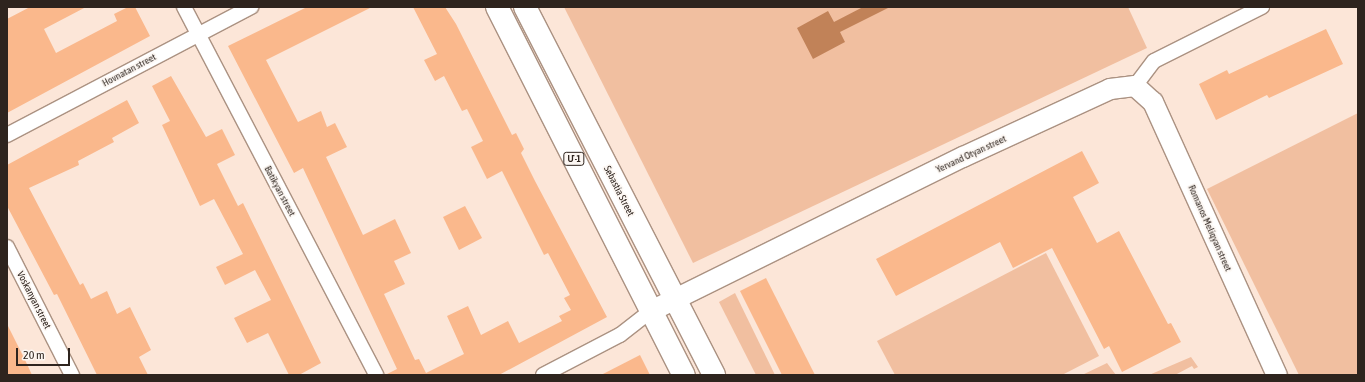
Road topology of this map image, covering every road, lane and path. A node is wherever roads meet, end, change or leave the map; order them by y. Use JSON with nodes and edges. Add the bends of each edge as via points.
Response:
{"nodes":[{"id":1,"x":184,"y":7,"type":"edge"},
{"id":2,"x":251,"y":7,"type":"edge"},
{"id":3,"x":497,"y":7,"type":"edge"},
{"id":4,"x":525,"y":7,"type":"edge"},
{"id":5,"x":1262,"y":7,"type":"edge"},
{"id":6,"x":198,"y":34,"type":"junction"},
{"id":7,"x":1135,"y":86,"type":"junction"},
{"id":8,"x":7,"y":135,"type":"edge"},
{"id":9,"x":7,"y":247,"type":"edge"},
{"id":10,"x":674,"y":298,"type":"junction"},
{"id":11,"x":651,"y":311,"type":"junction"},
{"id":12,"x":72,"y":375,"type":"edge"},
{"id":13,"x":376,"y":375,"type":"edge"},
{"id":14,"x":543,"y":375,"type":"edge"},
{"id":15,"x":684,"y":375,"type":"edge"},
{"id":16,"x":714,"y":375,"type":"edge"},
{"id":17,"x":1277,"y":375,"type":"edge"}],
"edges":[{"from":1,"to":6,"type":"street","name":"Batikyan street"},
{"from":2,"to":6,"type":"street","name":"Hovnatan street"},
{"from":3,"to":11,"type":"main road","number":"Մ-1"},
{"from":4,"to":10,"type":"main road","name":"Sebastia Street","number":"Մ-1"},
{"from":5,"to":7,"type":"street","via":[[1154,62]]},
{"from":6,"to":8,"type":"street","name":"Hovnatan street"},
{"from":6,"to":13,"type":"street","name":"Batikyan street"},
{"from":7,"to":10,"type":"street","name":"Yervand Otyan street","via":[[1103,92]]},
{"from":7,"to":17,"type":"street","name":"Romanos Meliqyan street","via":[[1153,102]]},
{"from":9,"to":12,"type":"street","name":"Voskanyan street"},
{"from":10,"to":11,"type":"street","name":"Yervand Otyan street"},
{"from":10,"to":16,"type":"main road","name":"Sebastia Street","number":"Մ-1"},
{"from":11,"to":14,"type":"street","via":[[620,335]]},
{"from":11,"to":15,"type":"main road","number":"Մ-1"}]}
